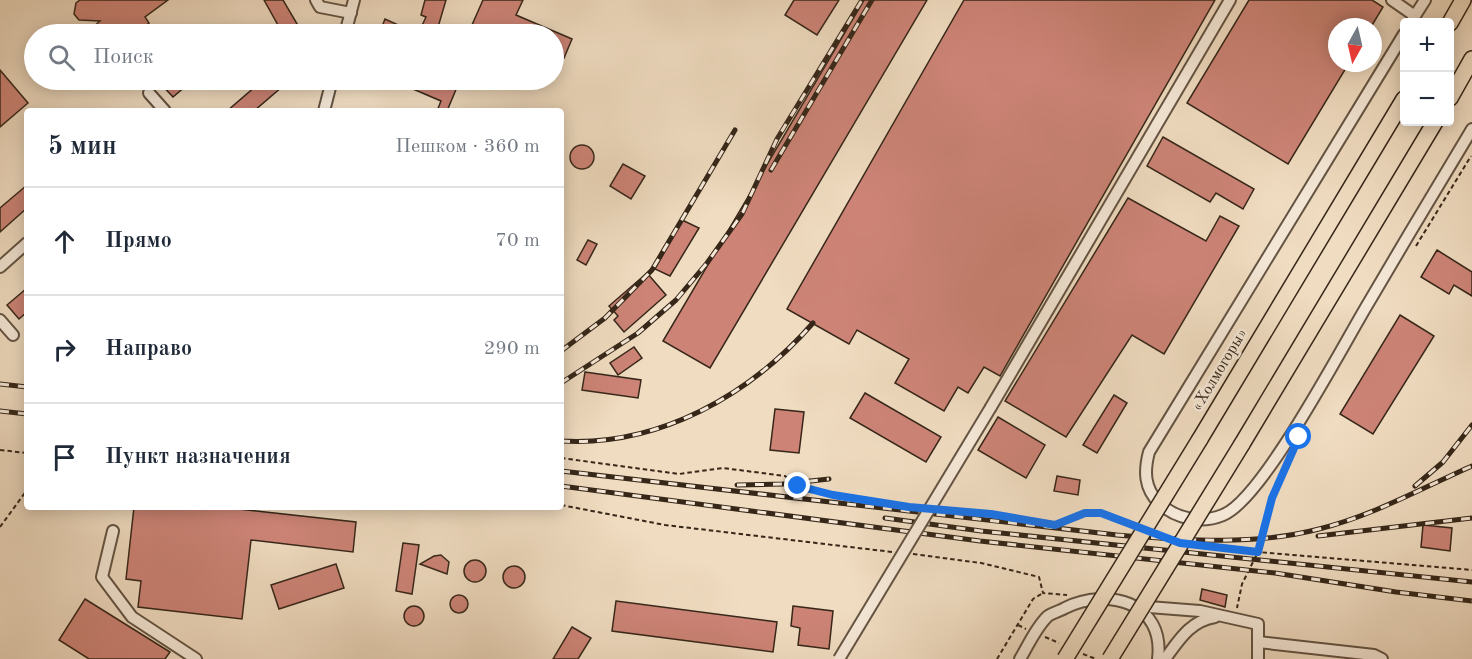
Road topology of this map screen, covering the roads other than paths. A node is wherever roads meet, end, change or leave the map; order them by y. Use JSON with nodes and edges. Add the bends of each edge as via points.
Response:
{"nodes":[{"id":1,"x":316,"y":0,"type":"edge"},
{"id":2,"x":354,"y":0,"type":"edge"},
{"id":3,"x":1230,"y":0,"type":"edge"},
{"id":4,"x":1392,"y":0,"type":"edge"},
{"id":5,"x":1425,"y":0,"type":"edge"},
{"id":6,"x":1463,"y":0,"type":"edge"},
{"id":7,"x":351,"y":13,"type":"junction"},
{"id":8,"x":1412,"y":18,"type":"edge"},
{"id":9,"x":1414,"y":18,"type":"edge"},
{"id":10,"x":1452,"y":18,"type":"edge"},
{"id":11,"x":348,"y":24,"type":"edge"},
{"id":12,"x":1400,"y":41,"type":"edge"},
{"id":13,"x":1472,"y":59,"type":"edge"},
{"id":14,"x":329,"y":90,"type":"edge"},
{"id":15,"x":1454,"y":90,"type":"edge"},
{"id":16,"x":149,"y":93,"type":"dead end"},
{"id":17,"x":1400,"y":106,"type":"edge"},
{"id":18,"x":162,"y":108,"type":"edge"},
{"id":19,"x":325,"y":108,"type":"edge"},
{"id":20,"x":1433,"y":126,"type":"edge"},
{"id":21,"x":1472,"y":129,"type":"edge"},
{"id":22,"x":24,"y":246,"type":"edge"},
{"id":23,"x":0,"y":267,"type":"edge"},
{"id":24,"x":0,"y":320,"type":"edge"},
{"id":25,"x":13,"y":335,"type":"dead end"},
{"id":26,"x":113,"y":531,"type":"dead end"},
{"id":27,"x":1136,"y":606,"type":"junction"},
{"id":28,"x":1221,"y":616,"type":"junction"},
{"id":29,"x":1258,"y":642,"type":"junction"},
{"id":30,"x":1069,"y":652,"type":"edge"},
{"id":31,"x":196,"y":659,"type":"edge"},
{"id":32,"x":839,"y":659,"type":"edge"},
{"id":33,"x":1020,"y":659,"type":"edge"},
{"id":34,"x":1110,"y":659,"type":"edge"},
{"id":35,"x":1158,"y":659,"type":"edge"},
{"id":36,"x":1165,"y":659,"type":"edge"},
{"id":37,"x":1258,"y":659,"type":"edge"},
{"id":38,"x":1382,"y":659,"type":"edge"}],
"edges":[{"from":1,"to":7,"type":"street","via":[[320,7]]},
{"from":2,"to":7,"type":"street"},
{"from":3,"to":32,"type":"street","bridge":true},
{"from":4,"to":8,"type":"street"},
{"from":5,"to":9,"type":"street"},
{"from":6,"to":10,"type":"highway"},
{"from":7,"to":11,"type":"street"},
{"from":12,"to":21,"type":"street","via":[[1149,452],[1146,479],[1160,503],[1173,513],[1202,520],[1224,515],[1245,499],[1297,424]]},
{"from":13,"to":15,"type":"highway"},
{"from":14,"to":19,"type":"street"},
{"from":16,"to":18,"type":"street"},
{"from":17,"to":30,"type":"highway","name":"«Холмогоры»","bridge":true},
{"from":20,"to":34,"type":"highway","bridge":true},
{"from":22,"to":23,"type":"street"},
{"from":24,"to":25,"type":"street"},
{"from":26,"to":31,"type":"street","via":[[102,577],[132,617]]},
{"from":27,"to":28,"type":"street"},
{"from":27,"to":33,"type":"street","via":[[1124,600],[1097,598],[1077,602],[1048,616]]},
{"from":27,"to":35,"type":"street","via":[[1151,622],[1158,639]]},
{"from":28,"to":29,"type":"street","via":[[1258,624]]},
{"from":28,"to":36,"type":"street","via":[[1204,619],[1188,629]]},
{"from":29,"to":37,"type":"street"},
{"from":29,"to":38,"type":"street"}]}
